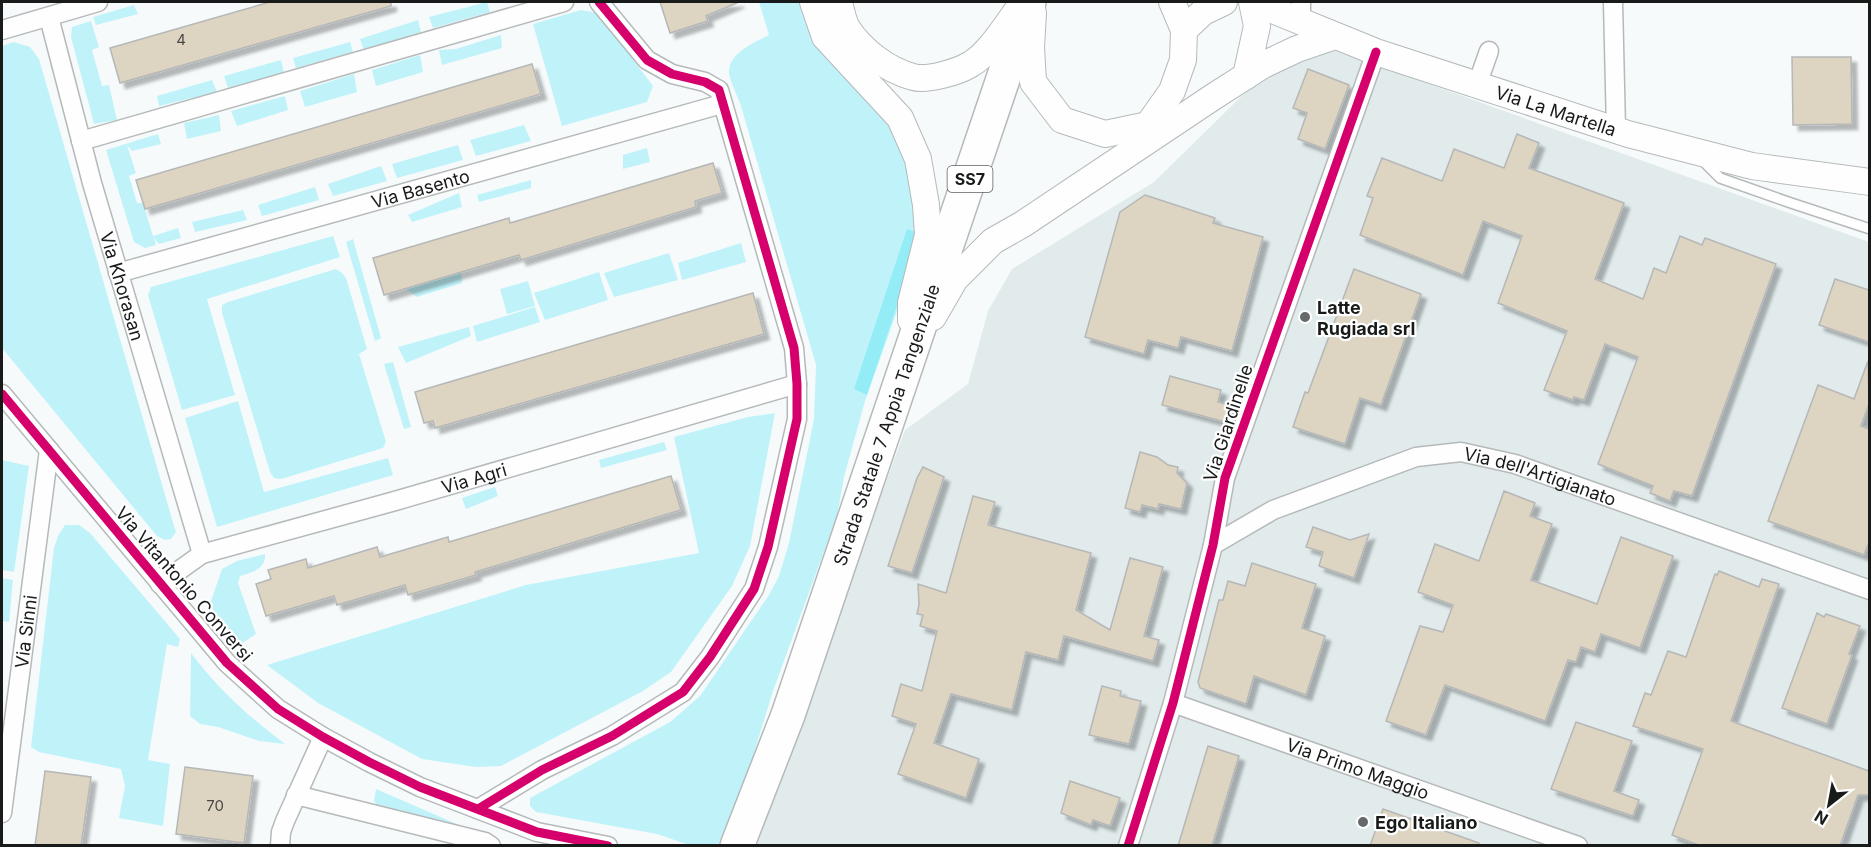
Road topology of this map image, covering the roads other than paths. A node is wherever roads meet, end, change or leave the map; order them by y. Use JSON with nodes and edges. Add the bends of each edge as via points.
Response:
{"nodes":[{"id":1,"x":98,"y":2,"type":"edge"},
{"id":2,"x":564,"y":2,"type":"edge"},
{"id":3,"x":599,"y":2,"type":"edge"},
{"id":4,"x":813,"y":2,"type":"edge"},
{"id":5,"x":839,"y":2,"type":"edge"},
{"id":6,"x":1024,"y":2,"type":"edge"},
{"id":7,"x":1031,"y":2,"type":"edge"},
{"id":8,"x":1172,"y":2,"type":"edge"},
{"id":9,"x":1224,"y":2,"type":"edge"},
{"id":10,"x":1252,"y":2,"type":"edge"},
{"id":11,"x":1612,"y":2,"type":"edge"},
{"id":12,"x":1301,"y":12,"type":"edge"},
{"id":13,"x":49,"y":16,"type":"junction"},
{"id":14,"x":2,"y":30,"type":"edge"},
{"id":15,"x":1184,"y":30,"type":"junction"},
{"id":16,"x":1335,"y":36,"type":"junction"},
{"id":17,"x":1490,"y":51,"type":"dead end"},
{"id":18,"x":1376,"y":52,"type":"junction"},
{"id":19,"x":1246,"y":76,"type":"junction"},
{"id":20,"x":1477,"y":85,"type":"junction"},
{"id":21,"x":722,"y":104,"type":"junction"},
{"id":22,"x":1616,"y":130,"type":"junction"},
{"id":23,"x":81,"y":141,"type":"junction"},
{"id":24,"x":1691,"y":149,"type":"junction"},
{"id":25,"x":1869,"y":182,"type":"edge"},
{"id":26,"x":1869,"y":229,"type":"edge"},
{"id":27,"x":118,"y":273,"type":"junction"},
{"id":28,"x":910,"y":356,"type":"junction"},
{"id":29,"x":797,"y":384,"type":"junction"},
{"id":30,"x":2,"y":394,"type":"edge"},
{"id":31,"x":49,"y":450,"type":"junction"},
{"id":32,"x":1213,"y":545,"type":"junction"},
{"id":33,"x":202,"y":554,"type":"junction"},
{"id":34,"x":160,"y":584,"type":"junction"},
{"id":35,"x":1869,"y":590,"type":"edge"},
{"id":36,"x":1173,"y":703,"type":"junction"},
{"id":37,"x":323,"y":737,"type":"junction"},
{"id":38,"x":296,"y":795,"type":"junction"},
{"id":39,"x":478,"y":809,"type":"junction"},
{"id":40,"x":2,"y":813,"type":"edge"},
{"id":41,"x":280,"y":846,"type":"edge"},
{"id":42,"x":491,"y":846,"type":"edge"},
{"id":43,"x":608,"y":846,"type":"edge"},
{"id":44,"x":737,"y":846,"type":"edge"},
{"id":45,"x":1128,"y":846,"type":"edge"},
{"id":46,"x":1578,"y":846,"type":"edge"}],
"edges":[{"from":1,"to":13,"type":"street"},
{"from":2,"to":23,"type":"street"},
{"from":3,"to":21,"type":"street","via":[[647,60],[672,74],[705,82],[719,90]]},
{"from":4,"to":28,"type":"street","via":[[825,37],[900,118],[918,159],[928,235],[911,303]]},
{"from":5,"to":6,"type":"street","via":[[846,27],[862,47],[889,67],[915,78],[945,74],[972,64]]},
{"from":7,"to":15,"type":"street","via":[[1033,82],[1062,120],[1106,134],[1148,125],[1172,91],[1183,60]]},
{"from":7,"to":28,"type":"highway","name":"Strada Statale 7 Appia Tangenziale","number":"SS7"},
{"from":8,"to":15,"type":"street"},
{"from":9,"to":15,"type":"street","via":[[1203,12]]},
{"from":10,"to":12,"type":"street","name":"Via La Martella"},
{"from":10,"to":19,"type":"street","via":[[1257,26]]},
{"from":11,"to":22,"type":"street"},
{"from":12,"to":16,"type":"street","name":"Via La Martella"},
{"from":13,"to":14,"type":"street"},
{"from":13,"to":23,"type":"street","name":"Via Khorasan"},
{"from":16,"to":18,"type":"street","name":"Via La Martella"},
{"from":16,"to":19,"type":"street","via":[[1297,49]]},
{"from":17,"to":20,"type":"street","name":"Via La Martella"},
{"from":18,"to":20,"type":"street","name":"Via La Martella"},
{"from":18,"to":32,"type":"street","name":"Via Giardinelle","via":[[1225,478]]},
{"from":19,"to":28,"type":"street","via":[[993,241],[955,279]]},
{"from":20,"to":22,"type":"street","name":"Via La Martella"},
{"from":21,"to":27,"type":"street","name":"Via Basento"},
{"from":21,"to":29,"type":"street","via":[[794,348]]},
{"from":22,"to":24,"type":"street","name":"Via La Martella"},
{"from":23,"to":27,"type":"street","name":"Via Khorasan"},
{"from":24,"to":25,"type":"street","name":"Via La Martella","via":[[1752,166]]},
{"from":24,"to":26,"type":"lane","via":[[1720,178]]},
{"from":27,"to":33,"type":"street","name":"Via Khorasan"},
{"from":28,"to":44,"type":"highway","name":"Strada Statale 7 Appia Tangenziale","via":[[788,715]]},
{"from":29,"to":33,"type":"street","name":"Via Agri"},
{"from":29,"to":39,"type":"street","via":[[797,419],[768,547],[754,589],[710,657],[683,692],[612,736],[542,770]]},
{"from":30,"to":31,"type":"street","name":"Via Vitantonio Conversi"},
{"from":31,"to":34,"type":"street","name":"Via Vitantonio Conversi"},
{"from":31,"to":40,"type":"street","name":"Via Sinni"},
{"from":32,"to":35,"type":"street","name":"Via dell'Artigianato","via":[[1273,510],[1416,457],[1461,452],[1515,464]]},
{"from":32,"to":36,"type":"street","name":"Via Giardinelle"},
{"from":33,"to":34,"type":"street","name":"Via Agri"},
{"from":34,"to":37,"type":"street","name":"Via Vitantonio Conversi","via":[[227,663],[278,709]]},
{"from":36,"to":45,"type":"street","name":"Via Giardinelle"},
{"from":36,"to":46,"type":"street","name":"Via Primo Maggio"},
{"from":37,"to":38,"type":"street"},
{"from":37,"to":39,"type":"street","name":"Via Vitantonio Conversi","via":[[420,786]]},
{"from":38,"to":41,"type":"street","via":[[281,832]]},
{"from":38,"to":42,"type":"street"},
{"from":39,"to":43,"type":"street","name":"Via Vitantonio Conversi","via":[[537,832]]}]}
